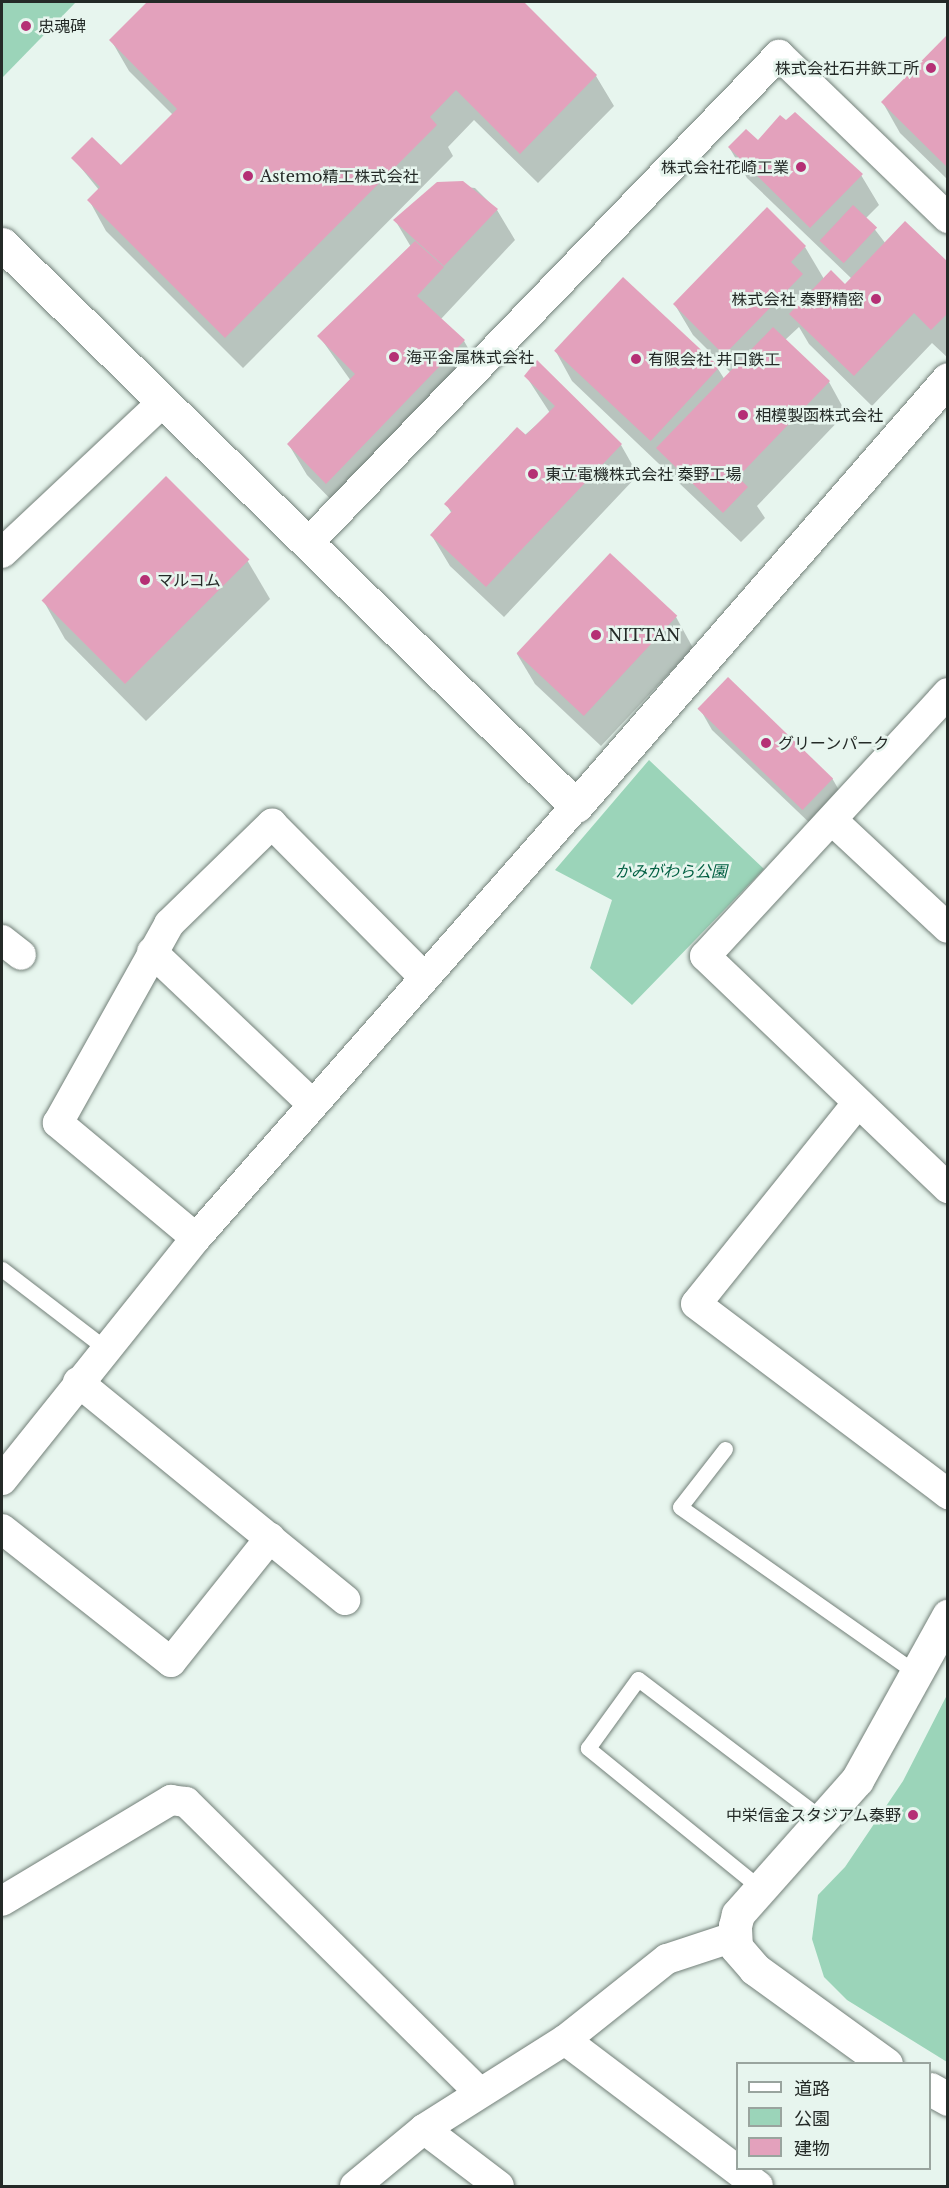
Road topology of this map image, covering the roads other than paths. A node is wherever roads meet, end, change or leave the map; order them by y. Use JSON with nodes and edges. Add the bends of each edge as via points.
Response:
{"nodes":[{"id":1,"x":948,"y":218,"type":"edge"},
{"id":2,"x":2,"y":244,"type":"edge"},
{"id":3,"x":948,"y":379,"type":"edge"},
{"id":4,"x":163,"y":402,"type":"junction"},
{"id":5,"x":309,"y":542,"type":"junction"},
{"id":6,"x":2,"y":553,"type":"edge"},
{"id":7,"x":948,"y":693,"type":"edge"},
{"id":8,"x":576,"y":806,"type":"junction"},
{"id":9,"x":832,"y":820,"type":"junction"},
{"id":10,"x":948,"y":928,"type":"edge"},
{"id":11,"x":152,"y":952,"type":"junction"},
{"id":12,"x":422,"y":975,"type":"junction"},
{"id":13,"x":312,"y":1104,"type":"junction"},
{"id":14,"x":856,"y":1105,"type":"junction"},
{"id":15,"x":948,"y":1188,"type":"edge"},
{"id":16,"x":196,"y":1238,"type":"junction"},
{"id":17,"x":2,"y":1269,"type":"edge"},
{"id":18,"x":105,"y":1348,"type":"junction"},
{"id":19,"x":78,"y":1382,"type":"junction"},
{"id":20,"x":726,"y":1449,"type":"dead end"},
{"id":21,"x":2,"y":1480,"type":"edge"},
{"id":22,"x":948,"y":1494,"type":"edge"},
{"id":23,"x":2,"y":1529,"type":"edge"},
{"id":24,"x":270,"y":1538,"type":"junction"},
{"id":25,"x":345,"y":1600,"type":"dead end"},
{"id":26,"x":948,"y":1616,"type":"edge"},
{"id":27,"x":919,"y":1675,"type":"junction"},
{"id":28,"x":826,"y":1821,"type":"junction"},
{"id":29,"x":760,"y":1888,"type":"junction"},
{"id":30,"x":2,"y":1901,"type":"edge"},
{"id":31,"x":734,"y":1937,"type":"junction"},
{"id":32,"x":565,"y":2040,"type":"junction"},
{"id":33,"x":883,"y":2062,"type":"edge"},
{"id":34,"x":931,"y":2090,"type":"edge"},
{"id":35,"x":478,"y":2091,"type":"junction"},
{"id":36,"x":948,"y":2099,"type":"edge"},
{"id":37,"x":424,"y":2129,"type":"junction"},
{"id":38,"x":355,"y":2187,"type":"edge"},
{"id":39,"x":499,"y":2187,"type":"edge"},
{"id":40,"x":758,"y":2187,"type":"edge"}],
"edges":[{"from":1,"to":5,"type":"street","via":[[779,55]]},
{"from":2,"to":4,"type":"street"},
{"from":3,"to":8,"type":"street"},
{"from":4,"to":5,"type":"street"},
{"from":4,"to":6,"type":"street"},
{"from":5,"to":8,"type":"street"},
{"from":7,"to":9,"type":"street"},
{"from":8,"to":12,"type":"street"},
{"from":9,"to":10,"type":"street"},
{"from":9,"to":14,"type":"street","via":[[705,956]]},
{"from":11,"to":12,"type":"street","via":[[169,924],[272,824]]},
{"from":11,"to":13,"type":"street"},
{"from":11,"to":16,"type":"street","via":[[58,1123]]},
{"from":12,"to":13,"type":"street"},
{"from":13,"to":16,"type":"street"},
{"from":14,"to":15,"type":"street"},
{"from":14,"to":22,"type":"street","via":[[696,1304]]},
{"from":16,"to":18,"type":"street"},
{"from":17,"to":18,"type":"lane"},
{"from":18,"to":19,"type":"street"},
{"from":19,"to":21,"type":"street"},
{"from":19,"to":24,"type":"street"},
{"from":20,"to":27,"type":"lane","via":[[681,1507]]},
{"from":23,"to":24,"type":"street","via":[[171,1662]]},
{"from":24,"to":25,"type":"street"},
{"from":26,"to":27,"type":"street"},
{"from":27,"to":28,"type":"street"},
{"from":28,"to":29,"type":"street"},
{"from":28,"to":29,"type":"lane","via":[[638,1679],[588,1748]]},
{"from":29,"to":31,"type":"street","via":[[738,1914]]},
{"from":30,"to":35,"type":"street","via":[[171,1800],[186,1802]]},
{"from":31,"to":32,"type":"street","via":[[667,1959]]},
{"from":31,"to":33,"type":"street","via":[[740,1954],[755,1969]]},
{"from":32,"to":35,"type":"street"},
{"from":32,"to":40,"type":"street"},
{"from":34,"to":36,"type":"street"},
{"from":35,"to":37,"type":"street"},
{"from":37,"to":38,"type":"street"},
{"from":37,"to":39,"type":"street"}]}
